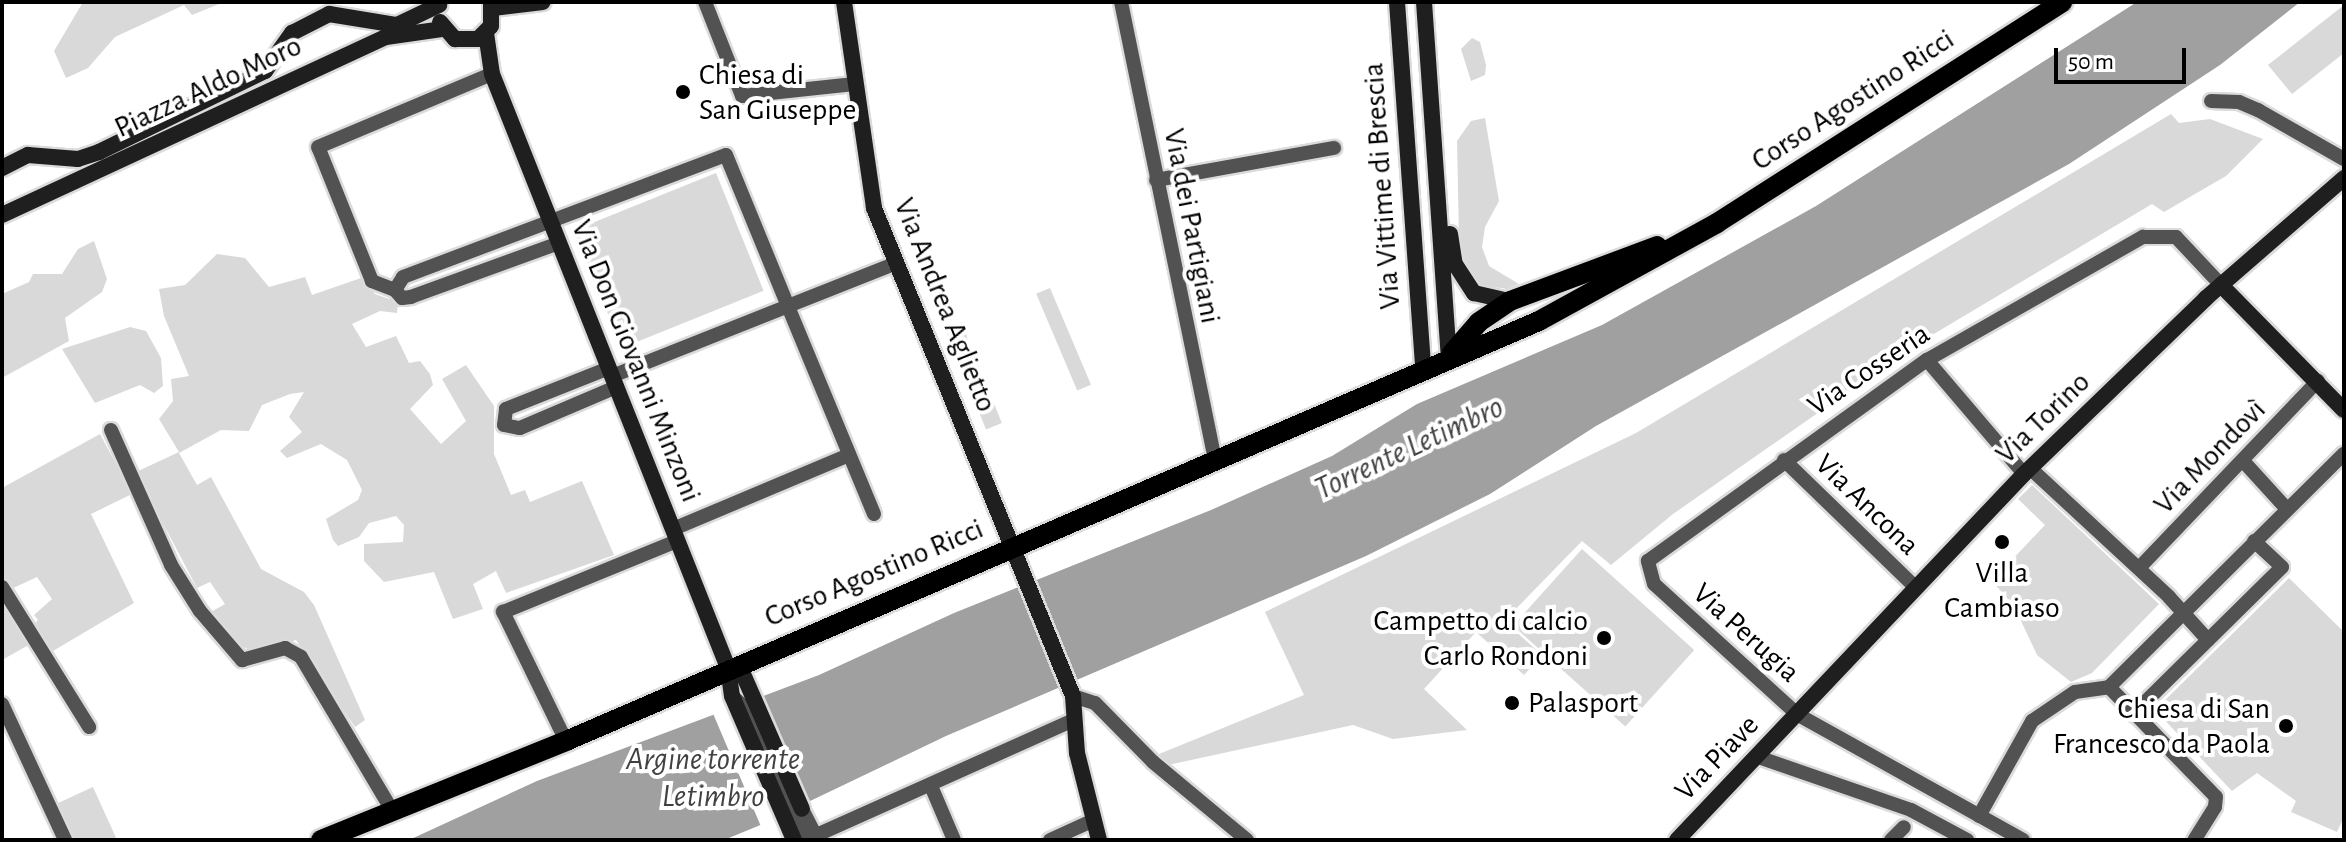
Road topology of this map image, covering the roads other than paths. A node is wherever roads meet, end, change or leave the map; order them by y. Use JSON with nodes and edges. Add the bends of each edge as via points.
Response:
{"nodes":[{"id":1,"x":543,"y":2,"type":"edge"},
{"id":2,"x":705,"y":2,"type":"edge"},
{"id":3,"x":844,"y":2,"type":"edge"},
{"id":4,"x":1121,"y":2,"type":"edge"},
{"id":5,"x":1397,"y":2,"type":"edge"},
{"id":6,"x":1424,"y":2,"type":"edge"},
{"id":7,"x":440,"y":4,"type":"edge"},
{"id":8,"x":492,"y":5,"type":"edge"},
{"id":9,"x":2049,"y":6,"type":"edge"},
{"id":10,"x":443,"y":29,"type":"junction"},
{"id":11,"x":486,"y":33,"type":"junction"},
{"id":12,"x":462,"y":41,"type":"junction"},
{"id":13,"x":492,"y":74,"type":"junction"},
{"id":14,"x":854,"y":84,"type":"junction"},
{"id":15,"x":2211,"y":101,"type":"dead end"},
{"id":16,"x":1334,"y":148,"type":"dead end"},
{"id":17,"x":2344,"y":159,"type":"edge"},
{"id":18,"x":2,"y":168,"type":"edge"},
{"id":19,"x":2344,"y":178,"type":"edge"},
{"id":20,"x":1156,"y":180,"type":"junction"},
{"id":21,"x":1437,"y":187,"type":"junction"},
{"id":22,"x":2,"y":215,"type":"edge"},
{"id":23,"x":550,"y":221,"type":"junction"},
{"id":24,"x":1717,"y":223,"type":"junction"},
{"id":25,"x":559,"y":243,"type":"junction"},
{"id":26,"x":894,"y":264,"type":"junction"},
{"id":27,"x":2221,"y":285,"type":"junction"},
{"id":28,"x":395,"y":290,"type":"junction"},
{"id":29,"x":1510,"y":301,"type":"junction"},
{"id":30,"x":788,"y":306,"type":"junction"},
{"id":31,"x":1449,"y":356,"type":"junction"},
{"id":32,"x":1927,"y":360,"type":"junction"},
{"id":33,"x":1423,"y":367,"type":"junction"},
{"id":34,"x":612,"y":377,"type":"junction"},
{"id":35,"x":2318,"y":381,"type":"junction"},
{"id":36,"x":2344,"y":410,"type":"edge"},
{"id":37,"x":111,"y":430,"type":"dead end"},
{"id":38,"x":2344,"y":454,"type":"edge"},
{"id":39,"x":849,"y":455,"type":"junction"},
{"id":40,"x":1215,"y":459,"type":"junction"},
{"id":41,"x":1784,"y":460,"type":"junction"},
{"id":42,"x":2244,"y":462,"type":"junction"},
{"id":43,"x":2028,"y":471,"type":"junction"},
{"id":44,"x":2286,"y":508,"type":"junction"},
{"id":45,"x":874,"y":514,"type":"dead end"},
{"id":46,"x":675,"y":535,"type":"junction"},
{"id":47,"x":2254,"y":541,"type":"junction"},
{"id":48,"x":1013,"y":546,"type":"junction"},
{"id":49,"x":2139,"y":568,"type":"junction"},
{"id":50,"x":1914,"y":586,"type":"junction"},
{"id":51,"x":2,"y":587,"type":"edge"},
{"id":52,"x":1660,"y":590,"type":"joint"},
{"id":53,"x":2182,"y":610,"type":"junction"},
{"id":54,"x":2208,"y":640,"type":"junction"},
{"id":55,"x":728,"y":668,"type":"junction"},
{"id":56,"x":2109,"y":687,"type":"junction"},
{"id":57,"x":1073,"y":696,"type":"junction"},
{"id":58,"x":2,"y":704,"type":"edge"},
{"id":59,"x":1797,"y":714,"type":"junction"},
{"id":60,"x":2133,"y":714,"type":"junction"},
{"id":61,"x":1071,"y":721,"type":"junction"},
{"id":62,"x":89,"y":727,"type":"dead end"},
{"id":63,"x":566,"y":741,"type":"junction"},
{"id":64,"x":1758,"y":757,"type":"junction"},
{"id":65,"x":931,"y":786,"type":"junction"},
{"id":66,"x":392,"y":810,"type":"junction"},
{"id":67,"x":793,"y":814,"type":"junction"},
{"id":68,"x":1979,"y":816,"type":"junction"},
{"id":69,"x":1094,"y":820,"type":"junction"},
{"id":70,"x":1904,"y":827,"type":"dead end"},
{"id":71,"x":817,"y":838,"type":"edge"},
{"id":72,"x":1680,"y":839,"type":"edge"},
{"id":73,"x":65,"y":840,"type":"edge"},
{"id":74,"x":321,"y":840,"type":"edge"},
{"id":75,"x":794,"y":840,"type":"edge"},
{"id":76,"x":954,"y":840,"type":"edge"},
{"id":77,"x":1050,"y":840,"type":"edge"},
{"id":78,"x":1099,"y":840,"type":"edge"},
{"id":79,"x":1247,"y":840,"type":"edge"},
{"id":80,"x":1891,"y":840,"type":"edge"},
{"id":81,"x":1967,"y":840,"type":"edge"},
{"id":82,"x":2023,"y":840,"type":"edge"},
{"id":83,"x":2194,"y":840,"type":"edge"}],
"edges":[{"from":1,"to":8,"type":"street"},
{"from":2,"to":14,"type":"street","via":[[742,96]]},
{"from":3,"to":14,"type":"street","name":"Via Andrea Aglietto"},
{"from":4,"to":20,"type":"street","name":"Via dei Partigiani"},
{"from":5,"to":33,"type":"street","name":"Via Vittime di Brescia"},
{"from":6,"to":21,"type":"street","name":"Via Vittime di Brescia"},
{"from":7,"to":10,"type":"street"},
{"from":7,"to":18,"type":"street","name":"Piazza Aldo Moro","via":[[397,25],[329,14],[292,33],[265,71],[99,152],[78,159],[28,155]]},
{"from":8,"to":11,"type":"street"},
{"from":9,"to":24,"type":"main road","name":"Corso Agostino Ricci"},
{"from":10,"to":12,"type":"street","name":"Via Don Giovanni Minzoni"},
{"from":10,"to":22,"type":"street","name":"Piazza Aldo Moro","via":[[372,43]]},
{"from":11,"to":12,"type":"street"},
{"from":11,"to":13,"type":"street","name":"Via Don Giovanni Minzoni"},
{"from":12,"to":13,"type":"street","name":"Via Don Giovanni Minzoni"},
{"from":13,"to":23,"type":"street","name":"Via Don Giovanni Minzoni"},
{"from":13,"to":28,"type":"street","via":[[318,147],[372,281]]},
{"from":14,"to":26,"type":"street","name":"Via Andrea Aglietto","via":[[874,208]]},
{"from":15,"to":17,"type":"street","via":[[2239,102],[2258,110]]},
{"from":16,"to":20,"type":"street"},
{"from":19,"to":27,"type":"street","name":"Via Torino"},
{"from":20,"to":40,"type":"street","name":"Via dei Partigiani"},
{"from":21,"to":29,"type":"street","name":"Via Vittime di Brescia","via":[[1447,204],[1455,264],[1463,280],[1474,293]]},
{"from":21,"to":31,"type":"street","name":"Via Vittime di Brescia"},
{"from":23,"to":25,"type":"street","name":"Via Don Giovanni Minzoni"},
{"from":23,"to":28,"type":"street","via":[[403,277]]},
{"from":23,"to":30,"type":"street","via":[[726,155]]},
{"from":24,"to":29,"type":"main road","name":"Corso Agostino Ricci"},
{"from":24,"to":31,"type":"main road","name":"Corso Agostino Ricci","via":[[1539,321]]},
{"from":25,"to":28,"type":"street","via":[[411,297],[402,298]]},
{"from":25,"to":34,"type":"street","name":"Via Don Giovanni Minzoni"},
{"from":26,"to":30,"type":"street"},
{"from":26,"to":48,"type":"street","name":"Via Andrea Aglietto"},
{"from":27,"to":32,"type":"street","name":"Via Cosseria","via":[[2176,237],[2143,237]]},
{"from":27,"to":35,"type":"street"},
{"from":27,"to":43,"type":"street","name":"Via Torino"},
{"from":29,"to":31,"type":"main road","name":"Corso Agostino Ricci","via":[[1479,322]]},
{"from":30,"to":34,"type":"street"},
{"from":30,"to":39,"type":"street"},
{"from":31,"to":33,"type":"main road","name":"Corso Agostino Ricci"},
{"from":32,"to":41,"type":"street","name":"Via Cosseria"},
{"from":32,"to":43,"type":"street"},
{"from":33,"to":40,"type":"main road","name":"Corso Agostino Ricci"},
{"from":34,"to":34,"type":"street","via":[[506,409],[504,425],[520,428]]},
{"from":34,"to":46,"type":"street","name":"Via Don Giovanni Minzoni"},
{"from":35,"to":36,"type":"street"},
{"from":35,"to":42,"type":"street","name":"Via Mondovì"},
{"from":37,"to":66,"type":"street","via":[[171,565],[200,611],[242,660],[285,648],[301,657]]},
{"from":38,"to":44,"type":"street"},
{"from":39,"to":45,"type":"street"},
{"from":39,"to":46,"type":"street"},
{"from":40,"to":48,"type":"main road","name":"Corso Agostino Ricci"},
{"from":41,"to":50,"type":"street","name":"Via Ancona"},
{"from":41,"to":52,"type":"street","name":"Via Cosseria","via":[[1652,556],[1647,573]]},
{"from":42,"to":44,"type":"street"},
{"from":42,"to":49,"type":"street","name":"Via Mondovì"},
{"from":43,"to":49,"type":"street"},
{"from":43,"to":50,"type":"street","name":"Via Torino"},
{"from":44,"to":47,"type":"street"},
{"from":46,"to":55,"type":"street","name":"Via Don Giovanni Minzoni"},
{"from":46,"to":63,"type":"street","via":[[503,612]]},
{"from":47,"to":53,"type":"street"},
{"from":47,"to":54,"type":"street","via":[[2282,567]]},
{"from":48,"to":55,"type":"main road","name":"Corso Agostino Ricci"},
{"from":48,"to":57,"type":"street","name":"Via Andrea Aglietto"},
{"from":49,"to":53,"type":"street"},
{"from":50,"to":59,"type":"street","name":"Via Torino"},
{"from":51,"to":62,"type":"street"},
{"from":52,"to":59,"type":"street","name":"Via Perugia"},
{"from":53,"to":54,"type":"street"},
{"from":53,"to":56,"type":"street"},
{"from":54,"to":60,"type":"street"},
{"from":55,"to":63,"type":"main road","name":"Corso Agostino Ricci"},
{"from":55,"to":67,"type":"street","via":[[732,696]]},
{"from":55,"to":67,"type":"street","via":[[743,674]]},
{"from":56,"to":60,"type":"street"},
{"from":56,"to":68,"type":"street","via":[[2075,692],[2032,721]]},
{"from":57,"to":61,"type":"street"},
{"from":57,"to":79,"type":"street","via":[[1095,703]]},
{"from":58,"to":73,"type":"street"},
{"from":59,"to":64,"type":"street","name":"Via Piave"},
{"from":59,"to":68,"type":"street","name":"Via Perugia"},
{"from":60,"to":83,"type":"street","via":[[2216,797]]},
{"from":61,"to":65,"type":"street"},
{"from":61,"to":69,"type":"street"},
{"from":63,"to":66,"type":"main road","name":"Corso Agostino Ricci"},
{"from":64,"to":72,"type":"street","name":"Via Piave"},
{"from":64,"to":81,"type":"street","via":[[1911,810]]},
{"from":65,"to":71,"type":"street"},
{"from":65,"to":76,"type":"street"},
{"from":66,"to":74,"type":"main road","name":"Corso Agostino Ricci"},
{"from":67,"to":71,"type":"street"},
{"from":67,"to":75,"type":"street"},
{"from":68,"to":82,"type":"street","name":"Via Perugia"},
{"from":69,"to":77,"type":"street"},
{"from":69,"to":78,"type":"street"},
{"from":70,"to":80,"type":"street"}]}
